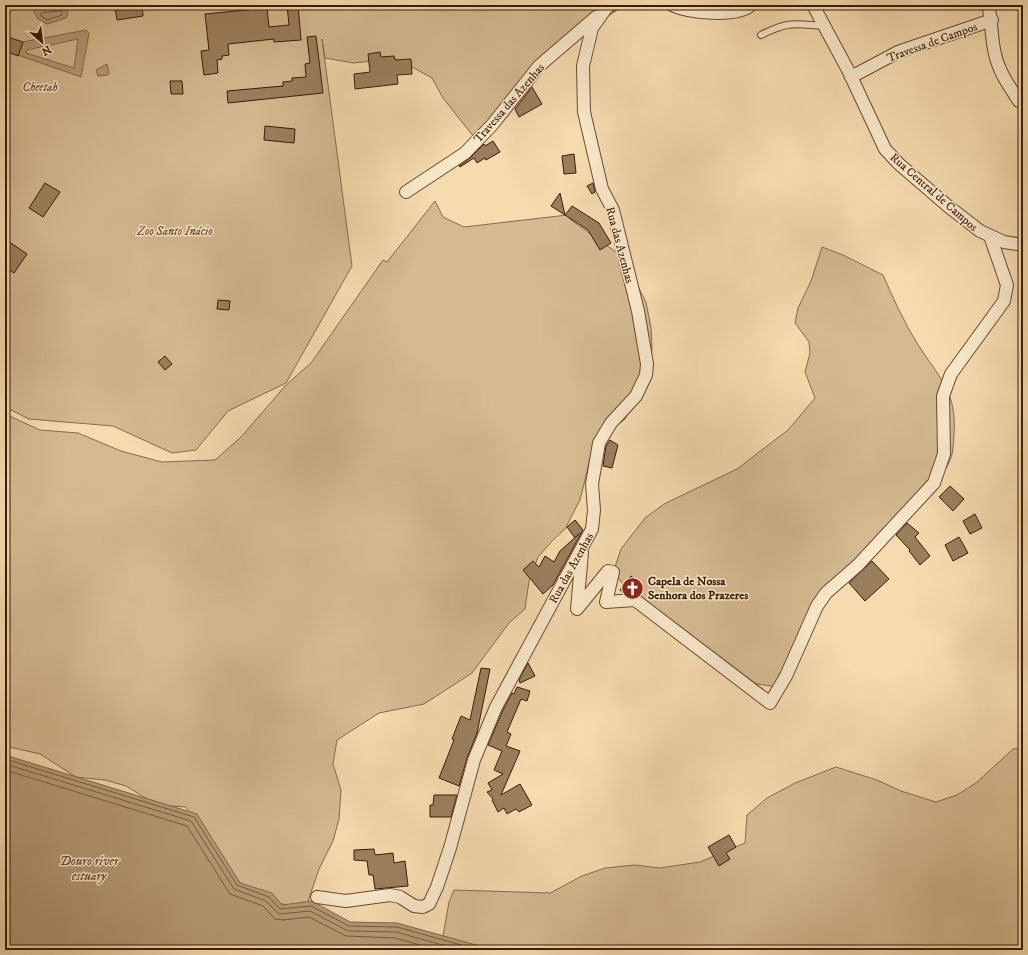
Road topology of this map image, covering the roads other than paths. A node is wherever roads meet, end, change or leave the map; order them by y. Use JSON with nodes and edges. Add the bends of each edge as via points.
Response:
{"nodes":[{"id":1,"x":672,"y":5,"type":"edge"},
{"id":2,"x":751,"y":5,"type":"edge"},
{"id":3,"x":813,"y":5,"type":"edge"},
{"id":4,"x":988,"y":5,"type":"edge"},
{"id":5,"x":609,"y":6,"type":"edge"},
{"id":6,"x":992,"y":20,"type":"junction"},
{"id":7,"x":824,"y":26,"type":"junction"},
{"id":8,"x":761,"y":36,"type":"dead end"},
{"id":9,"x":851,"y":77,"type":"junction"},
{"id":10,"x":1020,"y":100,"type":"dead end"},
{"id":11,"x":406,"y":192,"type":"dead end"},
{"id":12,"x":990,"y":236,"type":"junction"},
{"id":13,"x":1023,"y":245,"type":"edge"},
{"id":14,"x":582,"y":548,"type":"junction"},
{"id":15,"x":317,"y":897,"type":"dead end"}],
"edges":[{"from":1,"to":2,"type":"street","via":[[726,13],[745,10]]},
{"from":3,"to":7,"type":"street","name":"Rua Central de Campos"},
{"from":4,"to":6,"type":"street"},
{"from":5,"to":11,"type":"street","name":"Travessa das Azenhas","via":[[539,66],[492,125],[465,153]]},
{"from":5,"to":14,"type":"street","name":"Rua das Azenhas","via":[[592,28],[583,66],[584,112],[602,189],[614,210],[638,312],[647,364],[646,375],[636,396],[611,423],[599,443],[592,484],[592,529]]},
{"from":6,"to":9,"type":"street","name":"Travessa de Campos","via":[[898,52]]},
{"from":6,"to":10,"type":"street","via":[[995,54],[1004,80]]},
{"from":7,"to":8,"type":"lane","via":[[799,23],[781,25]]},
{"from":7,"to":9,"type":"street","name":"Rua Central de Campos"},
{"from":9,"to":12,"type":"street","name":"Rua Central de Campos","via":[[884,148],[949,207]]},
{"from":12,"to":13,"type":"street","name":"Rua Central de Campos","via":[[1004,242]]},
{"from":12,"to":14,"type":"street","via":[[1007,285],[1004,301],[951,374],[943,396],[944,454],[934,483],[858,565],[826,593],[817,606],[786,676],[770,703],[635,600],[606,602],[613,572],[608,571],[577,609]]},
{"from":14,"to":15,"type":"street","name":"Rua das Azenhas","via":[[496,707],[474,760],[450,848],[429,904],[423,907],[414,906],[400,897],[390,895],[346,901]]}]}
